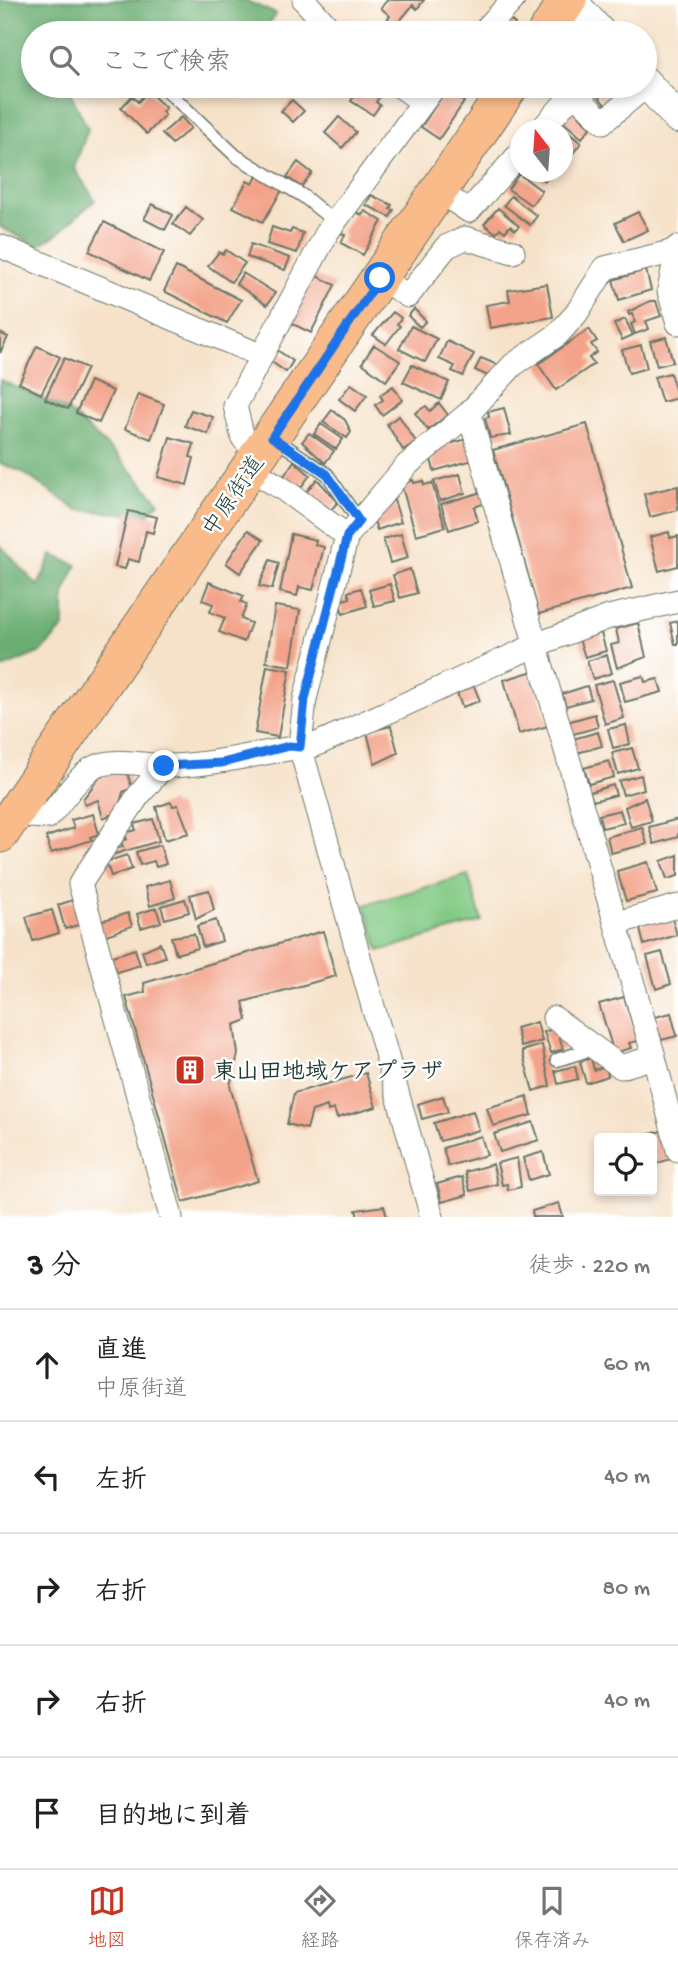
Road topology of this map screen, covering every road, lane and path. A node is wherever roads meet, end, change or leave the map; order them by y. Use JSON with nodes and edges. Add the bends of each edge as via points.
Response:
{"nodes":[{"id":1,"x":304,"y":0,"type":"edge"},
{"id":2,"x":513,"y":0,"type":"edge"},
{"id":3,"x":570,"y":0,"type":"edge"},
{"id":4,"x":322,"y":21,"type":"edge"},
{"id":5,"x":493,"y":21,"type":"edge"},
{"id":6,"x":555,"y":21,"type":"edge"},
{"id":7,"x":590,"y":21,"type":"edge"},
{"id":8,"x":657,"y":95,"type":"edge"},
{"id":9,"x":175,"y":98,"type":"edge"},
{"id":10,"x":426,"y":98,"type":"edge"},
{"id":11,"x":502,"y":98,"type":"edge"},
{"id":12,"x":570,"y":98,"type":"edge"},
{"id":13,"x":579,"y":98,"type":"edge"},
{"id":14,"x":629,"y":98,"type":"edge"},
{"id":15,"x":678,"y":118,"type":"edge"},
{"id":16,"x":551,"y":119,"type":"edge"},
{"id":17,"x":510,"y":164,"type":"edge"},
{"id":18,"x":439,"y":191,"type":"junction"},
{"id":19,"x":335,"y":222,"type":"junction"},
{"id":20,"x":0,"y":246,"type":"edge"},
{"id":21,"x":675,"y":249,"type":"edge"},
{"id":22,"x":513,"y":252,"type":"dead end"},
{"id":23,"x":380,"y":278,"type":"junction"},
{"id":24,"x":678,"y":323,"type":"edge"},
{"id":25,"x":260,"y":355,"type":"junction"},
{"id":26,"x":469,"y":413,"type":"junction"},
{"id":27,"x":261,"y":454,"type":"junction"},
{"id":28,"x":353,"y":528,"type":"junction"},
{"id":29,"x":678,"y":601,"type":"edge"},
{"id":30,"x":536,"y":645,"type":"junction"},
{"id":31,"x":300,"y":747,"type":"junction"},
{"id":32,"x":164,"y":766,"type":"junction"},
{"id":33,"x":3,"y":826,"type":"edge"},
{"id":34,"x":678,"y":906,"type":"edge"},
{"id":35,"x":615,"y":923,"type":"junction"},
{"id":36,"x":554,"y":1018,"type":"dead end"},
{"id":37,"x":595,"y":1048,"type":"junction"},
{"id":38,"x":654,"y":1057,"type":"junction"},
{"id":39,"x":557,"y":1060,"type":"dead end"},
{"id":40,"x":678,"y":1150,"type":"edge"},
{"id":41,"x":171,"y":1217,"type":"edge"},
{"id":42,"x":432,"y":1217,"type":"edge"}],
"edges":[{"from":1,"to":4,"type":"street"},
{"from":2,"to":5,"type":"street"},
{"from":3,"to":6,"type":"main road"},
{"from":3,"to":7,"type":"street"},
{"from":8,"to":15,"type":"street"},
{"from":9,"to":19,"type":"lane","via":[[236,156],[303,196]]},
{"from":10,"to":19,"type":"street"},
{"from":11,"to":18,"type":"main road","name":"中原街道"},
{"from":12,"to":16,"type":"street"},
{"from":13,"to":14,"type":"street","via":[[603,122]]},
{"from":17,"to":18,"type":"street","via":[[469,211]]},
{"from":18,"to":23,"type":"main road","name":"中原街道"},
{"from":19,"to":25,"type":"street"},
{"from":20,"to":25,"type":"street"},
{"from":21,"to":24,"type":"street","via":[[669,291]]},
{"from":21,"to":26,"type":"street","via":[[605,268],[557,335],[513,365]]},
{"from":22,"to":23,"type":"street","via":[[465,238],[446,247],[408,296]]},
{"from":23,"to":27,"type":"main road","name":"中原街道"},
{"from":25,"to":27,"type":"street","via":[[235,406],[243,438]]},
{"from":26,"to":28,"type":"street","via":[[407,465]]},
{"from":26,"to":30,"type":"street"},
{"from":27,"to":28,"type":"street","via":[[283,489]]},
{"from":27,"to":28,"type":"lane","via":[[327,474]]},
{"from":27,"to":33,"type":"main road","name":"中原街道"},
{"from":28,"to":31,"type":"street","via":[[305,699]]},
{"from":29,"to":30,"type":"street","via":[[609,617]]},
{"from":30,"to":31,"type":"street","via":[[315,745]]},
{"from":30,"to":35,"type":"street"},
{"from":31,"to":32,"type":"street","via":[[222,763]]},
{"from":31,"to":42,"type":"street"},
{"from":32,"to":33,"type":"street","via":[[125,763],[92,769],[48,817],[27,816]]},
{"from":32,"to":41,"type":"street","via":[[138,796],[80,884]]},
{"from":34,"to":35,"type":"street"},
{"from":35,"to":38,"type":"street"},
{"from":36,"to":37,"type":"street"},
{"from":37,"to":38,"type":"street","via":[[621,1067]]},
{"from":37,"to":39,"type":"lane"},
{"from":38,"to":40,"type":"street"}]}
